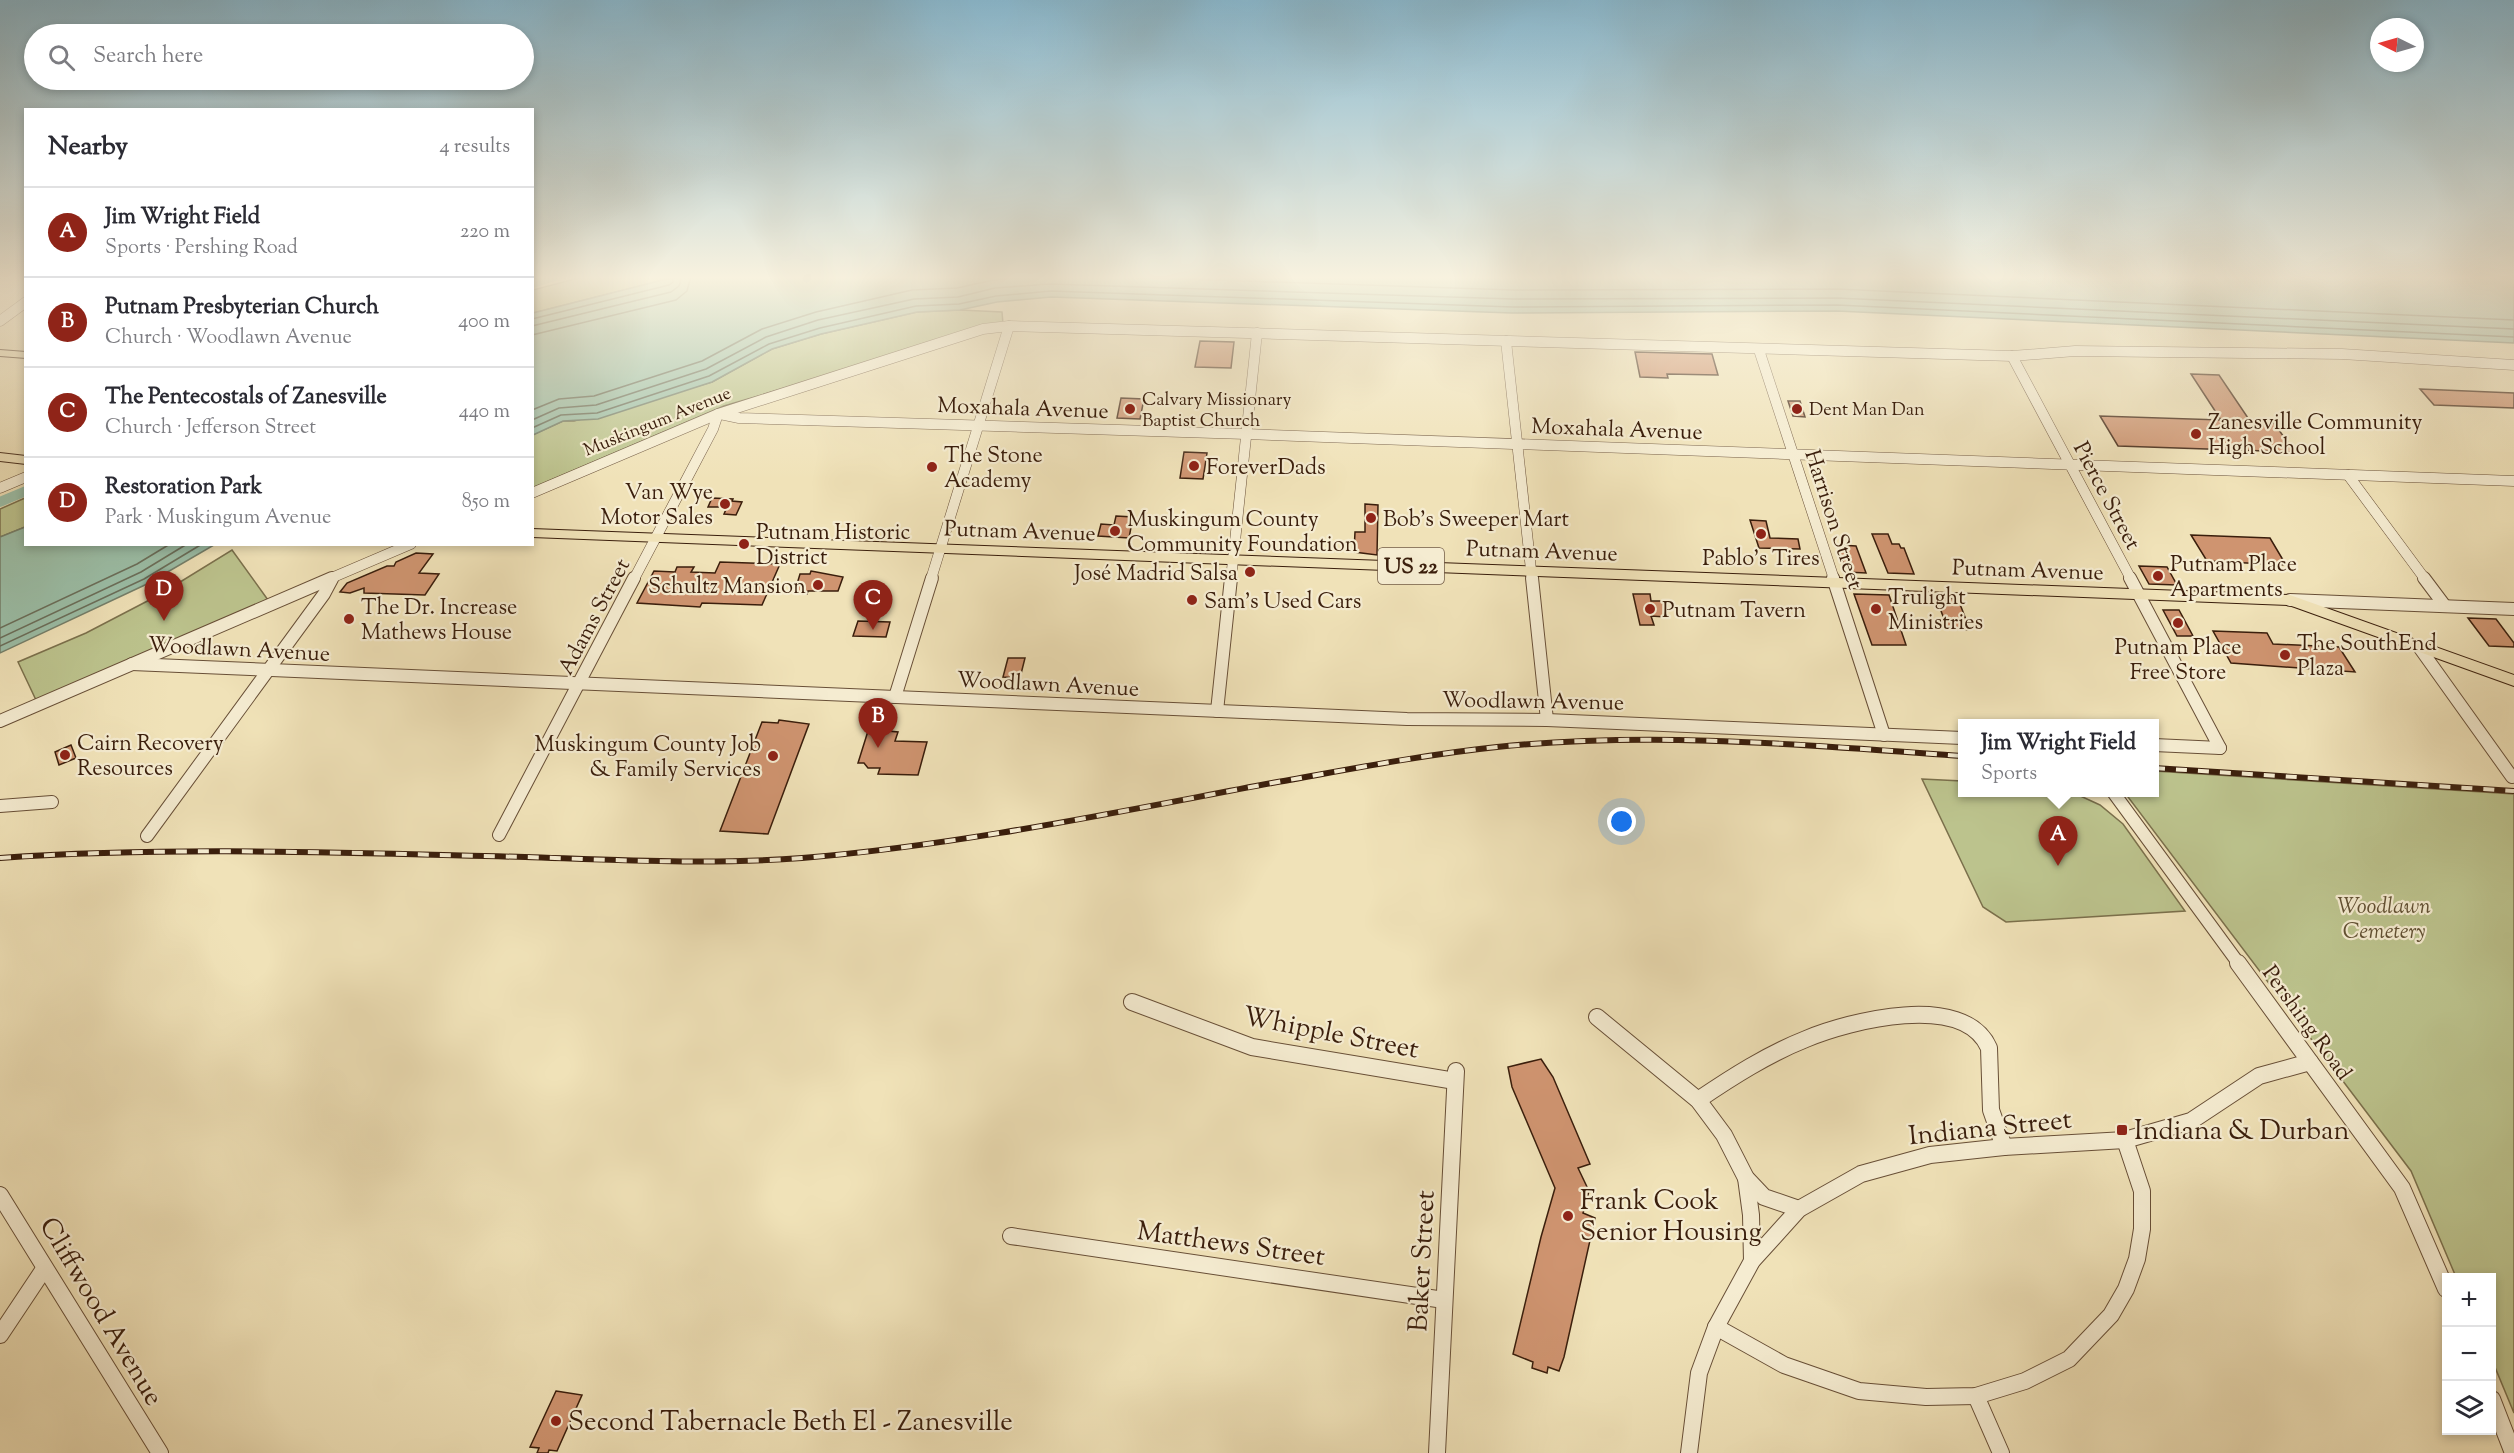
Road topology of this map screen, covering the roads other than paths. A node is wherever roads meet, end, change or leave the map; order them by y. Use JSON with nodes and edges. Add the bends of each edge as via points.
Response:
{"nodes":[{"id":1,"x":935,"y":344,"type":"edge"},
{"id":2,"x":1004,"y":344,"type":"edge"},
{"id":3,"x":1256,"y":344,"type":"edge"},
{"id":4,"x":1506,"y":344,"type":"edge"},
{"id":5,"x":1585,"y":344,"type":"edge"},
{"id":6,"x":1759,"y":350,"type":"junction"},
{"id":7,"x":0,"y":353,"type":"edge"},
{"id":8,"x":24,"y":355,"type":"edge"},
{"id":9,"x":2012,"y":356,"type":"junction"},
{"id":10,"x":2514,"y":365,"type":"edge"},
{"id":11,"x":718,"y":414,"type":"junction"},
{"id":12,"x":979,"y":425,"type":"junction"},
{"id":13,"x":1246,"y":434,"type":"junction"},
{"id":14,"x":1517,"y":444,"type":"junction"},
{"id":15,"x":1793,"y":454,"type":"junction"},
{"id":16,"x":0,"y":458,"type":"edge"},
{"id":17,"x":24,"y":460,"type":"edge"},
{"id":18,"x":2070,"y":464,"type":"junction"},
{"id":19,"x":2348,"y":475,"type":"junction"},
{"id":20,"x":24,"y":478,"type":"edge"},
{"id":21,"x":2514,"y":481,"type":"edge"},
{"id":22,"x":0,"y":488,"type":"edge"},
{"id":23,"x":534,"y":492,"type":"edge"},
{"id":24,"x":534,"y":533,"type":"edge"},
{"id":25,"x":656,"y":537,"type":"junction"},
{"id":26,"x":406,"y":546,"type":"edge"},
{"id":27,"x":941,"y":548,"type":"junction"},
{"id":28,"x":1233,"y":559,"type":"junction"},
{"id":29,"x":1531,"y":571,"type":"junction"},
{"id":30,"x":332,"y":579,"type":"junction"},
{"id":31,"x":1835,"y":582,"type":"junction"},
{"id":32,"x":2138,"y":594,"type":"junction"},
{"id":33,"x":2290,"y":600,"type":"junction"},
{"id":34,"x":2445,"y":606,"type":"junction"},
{"id":35,"x":2514,"y":609,"type":"edge"},
{"id":36,"x":2419,"y":648,"type":"junction"},
{"id":37,"x":132,"y":664,"type":"junction"},
{"id":38,"x":267,"y":671,"type":"junction"},
{"id":39,"x":2514,"y":681,"type":"edge"},
{"id":40,"x":580,"y":683,"type":"junction"},
{"id":41,"x":896,"y":697,"type":"junction"},
{"id":42,"x":1217,"y":711,"type":"junction"},
{"id":43,"x":1547,"y":720,"type":"junction"},
{"id":44,"x":0,"y":721,"type":"edge"},
{"id":45,"x":1884,"y":735,"type":"junction"},
{"id":46,"x":1958,"y":738,"type":"edge"},
{"id":47,"x":2159,"y":745,"type":"edge"},
{"id":48,"x":2512,"y":777,"type":"dead end"},
{"id":49,"x":2118,"y":797,"type":"edge"},
{"id":50,"x":52,"y":802,"type":"dead end"},
{"id":51,"x":0,"y":806,"type":"edge"},
{"id":52,"x":499,"y":835,"type":"dead end"},
{"id":53,"x":147,"y":836,"type":"dead end"},
{"id":54,"x":1132,"y":1002,"type":"dead end"},
{"id":55,"x":1597,"y":1017,"type":"dead end"},
{"id":56,"x":2310,"y":1062,"type":"junction"},
{"id":57,"x":1455,"y":1076,"type":"joint"},
{"id":58,"x":1698,"y":1100,"type":"junction"},
{"id":59,"x":2125,"y":1140,"type":"junction"},
{"id":60,"x":2004,"y":1147,"type":"junction"},
{"id":61,"x":1746,"y":1178,"type":"junction"},
{"id":62,"x":0,"y":1195,"type":"edge"},
{"id":63,"x":1799,"y":1209,"type":"junction"},
{"id":64,"x":1011,"y":1236,"type":"dead end"},
{"id":65,"x":1752,"y":1261,"type":"junction"},
{"id":66,"x":44,"y":1269,"type":"junction"},
{"id":67,"x":2442,"y":1280,"type":"edge"},
{"id":68,"x":1444,"y":1300,"type":"junction"},
{"id":69,"x":1716,"y":1327,"type":"junction"},
{"id":70,"x":0,"y":1335,"type":"edge"},
{"id":71,"x":1976,"y":1396,"type":"junction"},
{"id":72,"x":2496,"y":1409,"type":"edge"},
{"id":73,"x":160,"y":1453,"type":"edge"},
{"id":74,"x":1437,"y":1453,"type":"edge"},
{"id":75,"x":1689,"y":1453,"type":"edge"},
{"id":76,"x":2001,"y":1453,"type":"edge"},
{"id":77,"x":2513,"y":1453,"type":"edge"}],
"edges":[{"from":1,"to":11,"type":"street","name":"Muskingum Avenue"},
{"from":2,"to":12,"type":"street"},
{"from":3,"to":13,"type":"street"},
{"from":4,"to":14,"type":"street"},
{"from":5,"to":6,"type":"street","name":"Muskingum Avenue"},
{"from":6,"to":9,"type":"street","name":"Muskingum Avenue"},
{"from":6,"to":15,"type":"street","name":"Harrison Street"},
{"from":7,"to":8,"type":"main road"},
{"from":9,"to":10,"type":"street","name":"Muskingum Avenue","via":[[2075,351],[2342,354]]},
{"from":9,"to":18,"type":"street","name":"Pierce Street"},
{"from":11,"to":12,"type":"street","name":"Moxahala Avenue","via":[[739,418]]},
{"from":11,"to":23,"type":"street","name":"Muskingum Avenue"},
{"from":11,"to":25,"type":"street","name":"Adams Street"},
{"from":12,"to":13,"type":"street","name":"Moxahala Avenue"},
{"from":12,"to":27,"type":"street"},
{"from":13,"to":14,"type":"street","name":"Moxahala Avenue"},
{"from":13,"to":28,"type":"street"},
{"from":14,"to":15,"type":"street","name":"Moxahala Avenue"},
{"from":14,"to":29,"type":"street"},
{"from":15,"to":18,"type":"street","name":"Moxahala Avenue"},
{"from":15,"to":31,"type":"street","name":"Harrison Street"},
{"from":16,"to":17,"type":"main road"},
{"from":18,"to":19,"type":"street","name":"Moxahala Avenue"},
{"from":18,"to":32,"type":"street","name":"Pierce Street"},
{"from":19,"to":21,"type":"street","name":"Moxahala Avenue"},
{"from":19,"to":34,"type":"street"},
{"from":20,"to":22,"type":"street"},
{"from":24,"to":25,"type":"main road","name":"Putnam Avenue","number":"US 22"},
{"from":25,"to":27,"type":"main road","name":"Putnam Avenue","number":"US 22"},
{"from":25,"to":40,"type":"street","name":"Adams Street"},
{"from":26,"to":30,"type":"street"},
{"from":27,"to":28,"type":"main road","name":"Putnam Avenue","number":"US 22"},
{"from":27,"to":41,"type":"street"},
{"from":28,"to":29,"type":"main road","name":"Putnam Avenue","number":"US 22"},
{"from":28,"to":42,"type":"street"},
{"from":29,"to":31,"type":"main road","name":"Putnam Avenue","number":"US 22"},
{"from":29,"to":43,"type":"street"},
{"from":30,"to":37,"type":"street"},
{"from":30,"to":38,"type":"street"},
{"from":31,"to":32,"type":"main road","name":"Putnam Avenue","number":"US 22"},
{"from":31,"to":45,"type":"street","name":"Harrison Street"},
{"from":32,"to":33,"type":"main road","name":"Putnam Avenue","number":"US 22"},
{"from":32,"to":47,"type":"street","name":"Pierce Street","via":[[2220,748]]},
{"from":33,"to":34,"type":"street","name":"Putnam Avenue"},
{"from":33,"to":36,"type":"main road","number":"US 22"},
{"from":34,"to":35,"type":"street","name":"Putnam Avenue"},
{"from":36,"to":39,"type":"main road","number":"US 22"},
{"from":36,"to":48,"type":"street"},
{"from":37,"to":38,"type":"street","name":"Woodlawn Avenue"},
{"from":37,"to":44,"type":"street"},
{"from":38,"to":40,"type":"street","name":"Woodlawn Avenue"},
{"from":38,"to":53,"type":"street"},
{"from":40,"to":41,"type":"street","name":"Woodlawn Avenue"},
{"from":40,"to":52,"type":"street","name":"Adams Street"},
{"from":41,"to":42,"type":"street","name":"Woodlawn Avenue"},
{"from":42,"to":43,"type":"street","name":"Woodlawn Avenue"},
{"from":43,"to":45,"type":"street","name":"Woodlawn Avenue"},
{"from":45,"to":46,"type":"street","name":"Woodlawn Avenue"},
{"from":49,"to":56,"type":"street","name":"Pershing Road"},
{"from":50,"to":51,"type":"street"},
{"from":54,"to":57,"type":"street","name":"Whipple Street","via":[[1252,1047]]},
{"from":55,"to":58,"type":"street"},
{"from":56,"to":59,"type":"street","name":"Indiana Street","via":[[2259,1076],[2191,1121]]},
{"from":56,"to":67,"type":"street","name":"Pershing Road","via":[[2402,1188]]},
{"from":57,"to":68,"type":"street","name":"Baker Street"},
{"from":58,"to":60,"type":"street","via":[[1741,1071],[1808,1038],[1893,1017],[1956,1018],[1986,1041],[1990,1052],[1989,1103]]},
{"from":58,"to":61,"type":"street","via":[[1724,1135]]},
{"from":59,"to":60,"type":"street","name":"Indiana Street"},
{"from":59,"to":71,"type":"street","via":[[2142,1200],[2142,1229],[2127,1290],[2111,1315],[2069,1359],[2025,1381]]},
{"from":60,"to":63,"type":"street","name":"Indiana Street","via":[[1895,1163],[1860,1174]]},
{"from":61,"to":63,"type":"street","via":[[1764,1197]]},
{"from":61,"to":65,"type":"street"},
{"from":62,"to":66,"type":"street","name":"Cliffwood Avenue"},
{"from":63,"to":65,"type":"street","name":"Indiana Street"},
{"from":64,"to":68,"type":"street","name":"Matthews Street"},
{"from":65,"to":69,"type":"street","name":"Indiana Street"},
{"from":66,"to":70,"type":"street"},
{"from":66,"to":73,"type":"street","name":"Cliffwood Avenue"},
{"from":68,"to":74,"type":"street","name":"Baker Street"},
{"from":69,"to":71,"type":"street","via":[[1784,1365],[1859,1391],[1926,1397]]},
{"from":69,"to":75,"type":"street","name":"Indiana Street","via":[[1699,1373]]},
{"from":71,"to":76,"type":"street"},
{"from":72,"to":77,"type":"street"}]}
